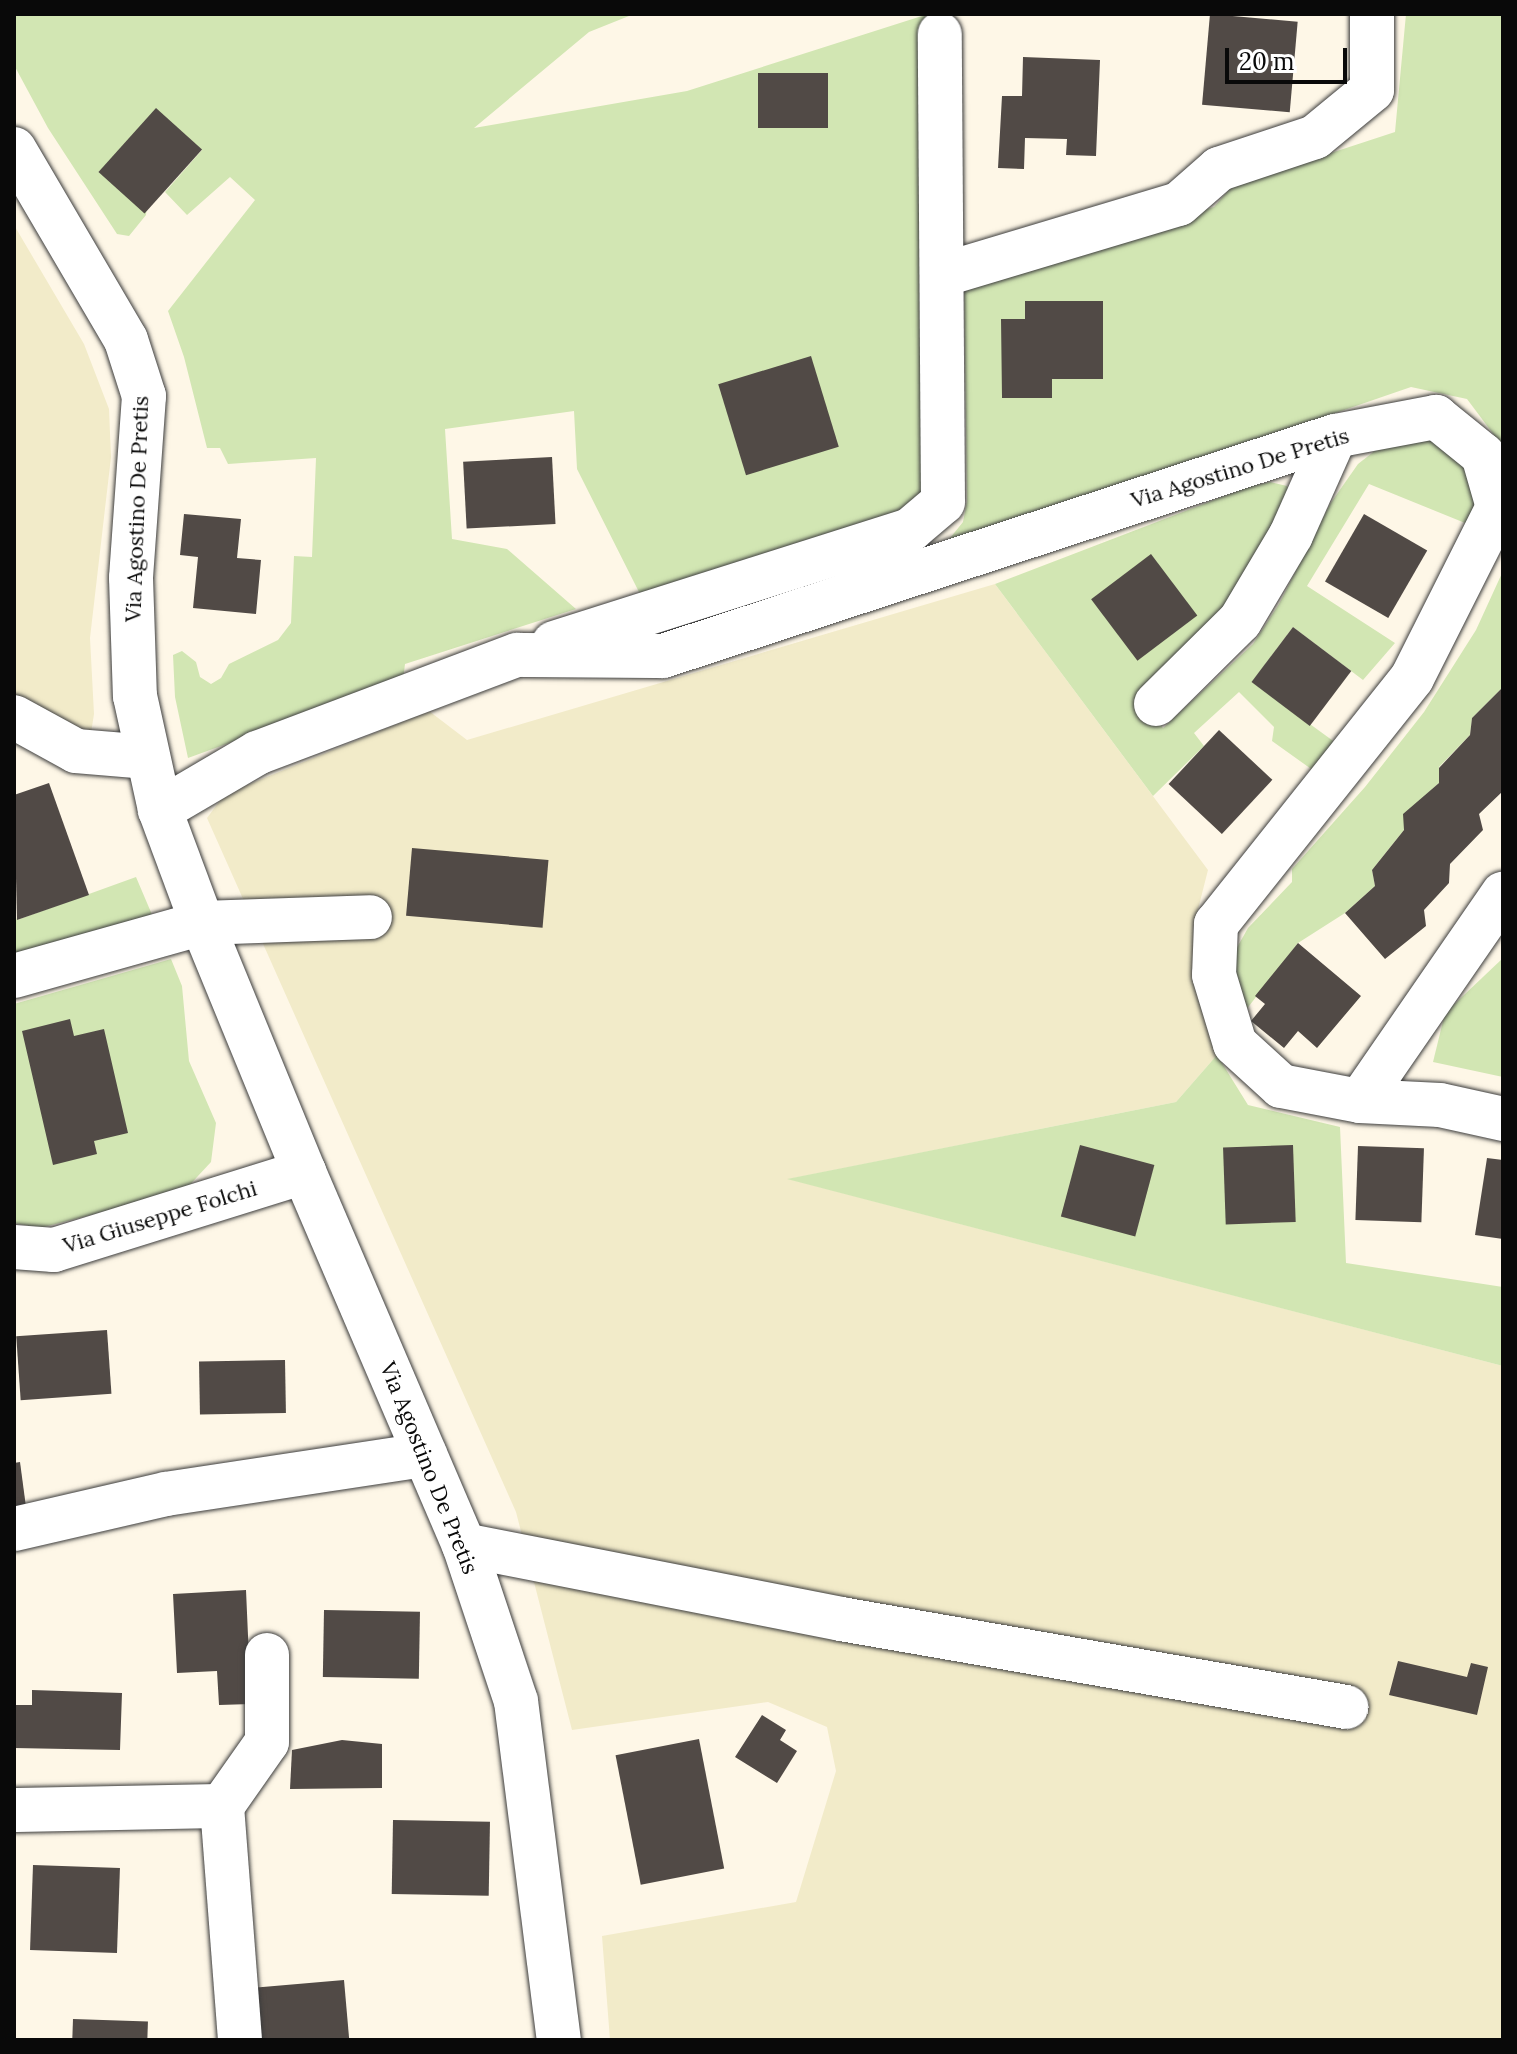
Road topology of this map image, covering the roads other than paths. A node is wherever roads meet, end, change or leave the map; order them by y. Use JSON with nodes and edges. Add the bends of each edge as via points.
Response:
{"nodes":[{"id":1,"x":1372,"y":14,"type":"edge"},
{"id":2,"x":940,"y":34,"type":"dead end"},
{"id":3,"x":14,"y":149,"type":"edge"},
{"id":4,"x":942,"y":275,"type":"junction"},
{"id":5,"x":1335,"y":436,"type":"junction"},
{"id":6,"x":517,"y":655,"type":"junction"},
{"id":7,"x":1156,"y":704,"type":"dead end"},
{"id":8,"x":14,"y":717,"type":"edge"},
{"id":9,"x":148,"y":757,"type":"junction"},
{"id":10,"x":160,"y":810,"type":"junction"},
{"id":11,"x":1503,"y":894,"type":"edge"},
{"id":12,"x":370,"y":917,"type":"dead end"},
{"id":13,"x":202,"y":923,"type":"junction"},
{"id":14,"x":14,"y":976,"type":"edge"},
{"id":15,"x":1360,"y":1101,"type":"junction"},
{"id":16,"x":1503,"y":1119,"type":"edge"},
{"id":17,"x":304,"y":1172,"type":"junction"},
{"id":18,"x":14,"y":1247,"type":"edge"},
{"id":19,"x":425,"y":1455,"type":"junction"},
{"id":20,"x":14,"y":1529,"type":"edge"},
{"id":21,"x":464,"y":1545,"type":"junction"},
{"id":22,"x":267,"y":1655,"type":"dead end"},
{"id":23,"x":1346,"y":1707,"type":"dead end"},
{"id":24,"x":222,"y":1806,"type":"junction"},
{"id":25,"x":14,"y":1810,"type":"edge"},
{"id":26,"x":240,"y":2040,"type":"edge"},
{"id":27,"x":559,"y":2040,"type":"edge"}],
"edges":[{"from":1,"to":4,"type":"street","via":[[1372,90],[1315,137],[1219,169],[1179,204]]},
{"from":2,"to":4,"type":"street","name":"Via Agostino De Pretis"},
{"from":3,"to":9,"type":"street","name":"Via Agostino De Pretis","via":[[126,340],[144,396],[131,578],[135,696]]},
{"from":4,"to":6,"type":"street","name":"Via Agostino De Pretis","via":[[943,502],[910,530]]},
{"from":5,"to":6,"type":"street","name":"Via Agostino De Pretis","via":[[663,656]]},
{"from":5,"to":7,"type":"street","via":[[1291,535],[1240,621]]},
{"from":5,"to":15,"type":"street","name":"Via Agostino De Pretis","via":[[1436,417],[1483,455],[1498,507],[1412,678],[1216,924],[1214,975],[1235,1044],[1281,1086]]},
{"from":6,"to":10,"type":"street","name":"Via Agostino De Pretis","via":[[257,753]]},
{"from":8,"to":9,"type":"street","via":[[76,751]]},
{"from":9,"to":10,"type":"street","name":"Via Agostino De Pretis"},
{"from":10,"to":13,"type":"street","name":"Via Agostino De Pretis"},
{"from":11,"to":15,"type":"street"},
{"from":12,"to":13,"type":"street"},
{"from":13,"to":14,"type":"street"},
{"from":13,"to":17,"type":"street","name":"Via Agostino De Pretis"},
{"from":15,"to":16,"type":"street","name":"Via Agostino De Pretis","via":[[1440,1105]]},
{"from":17,"to":18,"type":"street","name":"Via Giuseppe Folchi","via":[[54,1250]]},
{"from":17,"to":19,"type":"street","name":"Via Agostino De Pretis"},
{"from":19,"to":20,"type":"street","via":[[166,1494]]},
{"from":19,"to":21,"type":"street","name":"Via Agostino De Pretis"},
{"from":21,"to":23,"type":"street","via":[[841,1619]]},
{"from":21,"to":27,"type":"street","name":"Via Agostino De Pretis","via":[[516,1701]]},
{"from":22,"to":24,"type":"street","via":[[267,1742]]},
{"from":24,"to":25,"type":"street"},
{"from":24,"to":26,"type":"street"}]}
